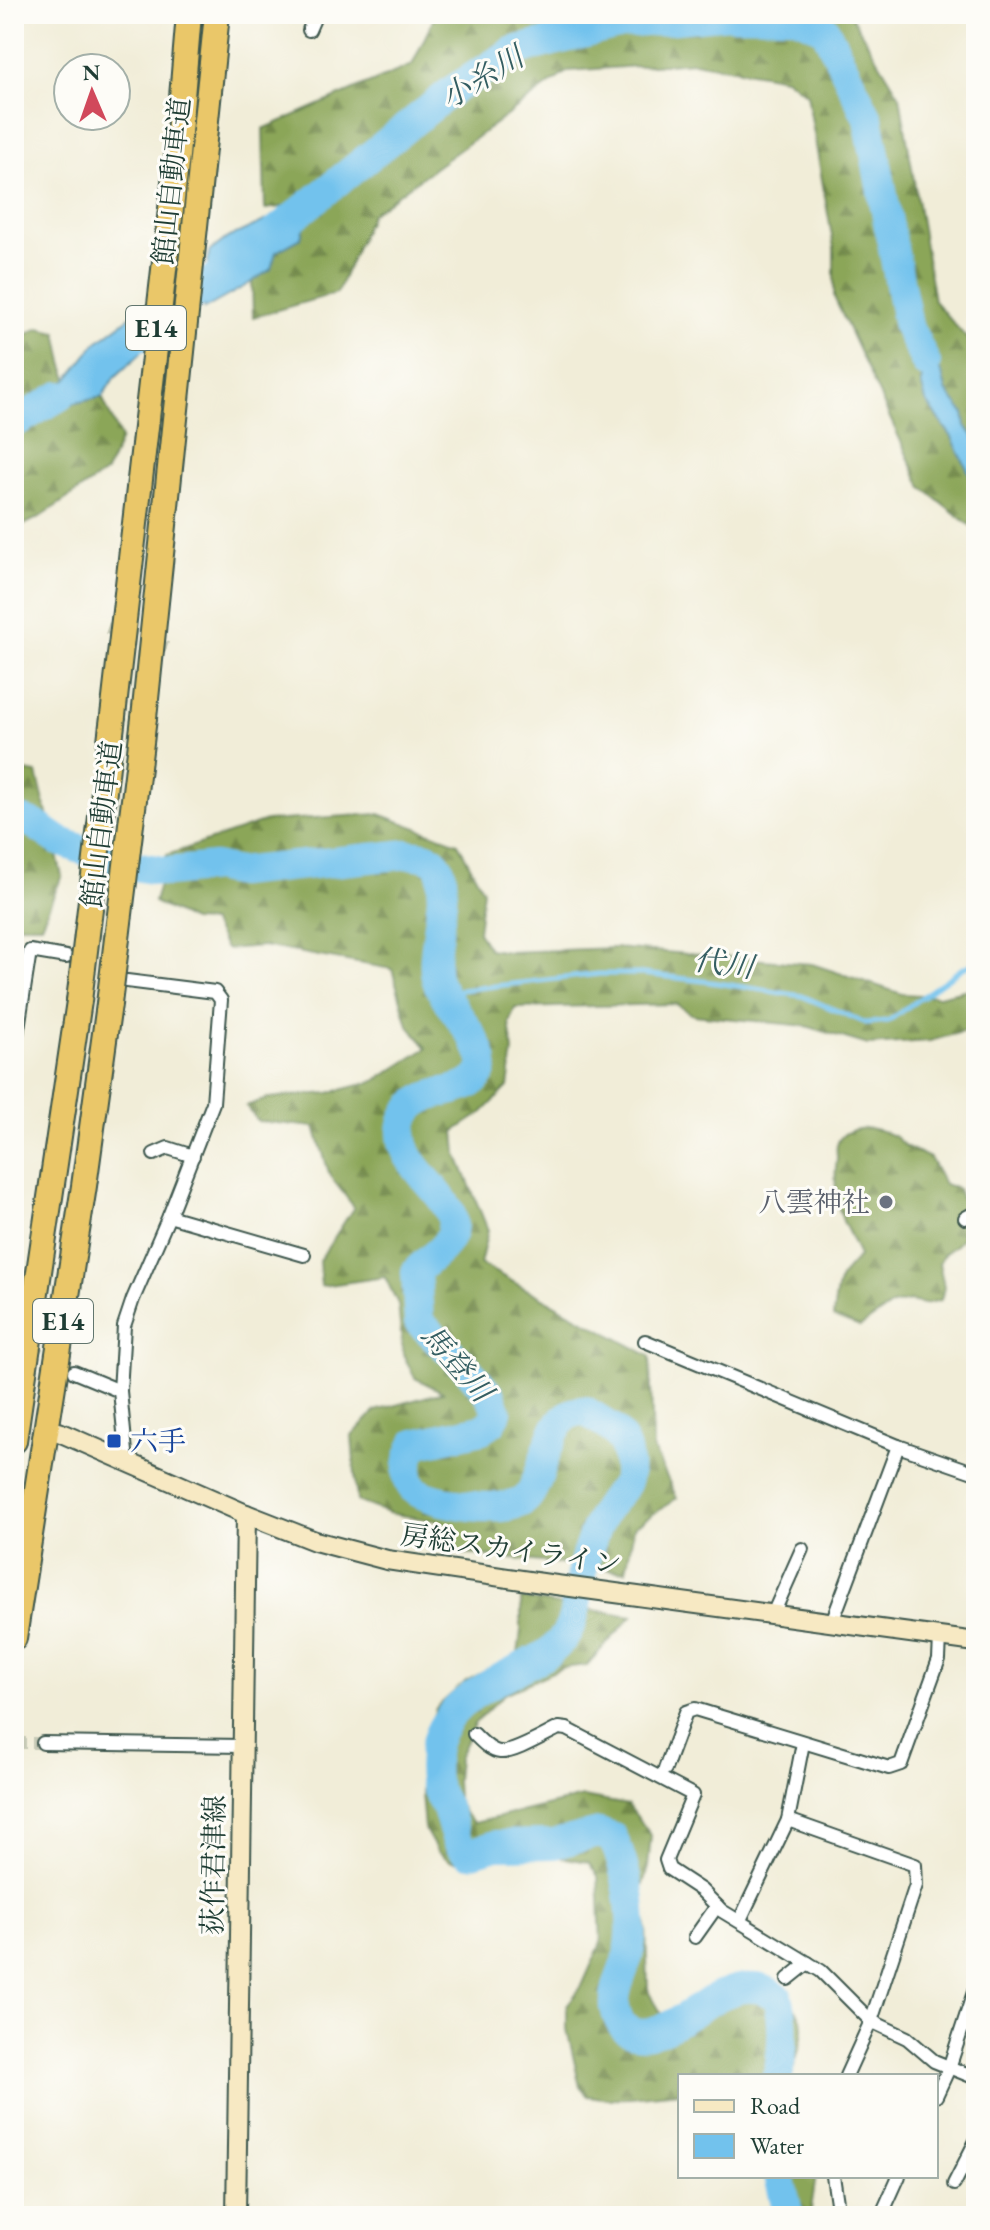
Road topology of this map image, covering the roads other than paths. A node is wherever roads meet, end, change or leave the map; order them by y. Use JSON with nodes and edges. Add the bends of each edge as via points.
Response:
{"nodes":[{"id":1,"x":189,"y":14,"type":"edge"},
{"id":2,"x":217,"y":14,"type":"edge"},
{"id":3,"x":316,"y":14,"type":"edge"},
{"id":4,"x":309,"y":30,"type":"dead end"},
{"id":5,"x":66,"y":957,"type":"dead end"},
{"id":6,"x":127,"y":981,"type":"dead end"},
{"id":7,"x":14,"y":1054,"type":"edge"},
{"id":8,"x":154,"y":1154,"type":"dead end"},
{"id":9,"x":193,"y":1156,"type":"junction"},
{"id":10,"x":169,"y":1216,"type":"junction"},
{"id":11,"x":304,"y":1255,"type":"dead end"},
{"id":12,"x":645,"y":1341,"type":"dead end"},
{"id":13,"x":74,"y":1372,"type":"dead end"},
{"id":14,"x":120,"y":1391,"type":"junction"},
{"id":15,"x":59,"y":1432,"type":"dead end"},
{"id":16,"x":14,"y":1441,"type":"edge"},
{"id":17,"x":898,"y":1446,"type":"junction"},
{"id":18,"x":127,"y":1462,"type":"junction"},
{"id":19,"x":976,"y":1473,"type":"edge"},
{"id":20,"x":246,"y":1514,"type":"junction"},
{"id":21,"x":802,"y":1549,"type":"dead end"},
{"id":22,"x":773,"y":1614,"type":"junction"},
{"id":23,"x":832,"y":1622,"type":"junction"},
{"id":24,"x":14,"y":1638,"type":"edge"},
{"id":25,"x":940,"y":1638,"type":"junction"},
{"id":26,"x":976,"y":1642,"type":"edge"},
{"id":27,"x":474,"y":1734,"type":"dead end"},
{"id":28,"x":43,"y":1743,"type":"tunnel mouth"},
{"id":29,"x":803,"y":1743,"type":"junction"},
{"id":30,"x":242,"y":1746,"type":"junction"},
{"id":31,"x":665,"y":1769,"type":"dead end"},
{"id":32,"x":788,"y":1820,"type":"junction"},
{"id":33,"x":717,"y":1906,"type":"junction"},
{"id":34,"x":740,"y":1920,"type":"junction"},
{"id":35,"x":695,"y":1937,"type":"dead end"},
{"id":36,"x":808,"y":1963,"type":"junction"},
{"id":37,"x":788,"y":1979,"type":"dead end"},
{"id":38,"x":976,"y":1986,"type":"edge"},
{"id":39,"x":871,"y":2021,"type":"junction"},
{"id":40,"x":949,"y":2068,"type":"junction"},
{"id":41,"x":847,"y":2074,"type":"edge"},
{"id":42,"x":976,"y":2078,"type":"edge"},
{"id":43,"x":938,"y":2092,"type":"edge"},
{"id":44,"x":976,"y":2141,"type":"edge"},
{"id":45,"x":833,"y":2178,"type":"edge"},
{"id":46,"x":898,"y":2178,"type":"edge"},
{"id":47,"x":954,"y":2184,"type":"dead end"},
{"id":48,"x":236,"y":2216,"type":"edge"},
{"id":49,"x":839,"y":2216,"type":"edge"},
{"id":50,"x":881,"y":2216,"type":"edge"}],
"edges":[{"from":1,"to":16,"type":"highway","name":"館山自動車道","number":"E14","bridge":true,"via":[[79,1001]]},
{"from":2,"to":24,"type":"highway","name":"館山自動車道","number":"E14","bridge":true,"via":[[109,1004]]},
{"from":3,"to":4,"type":"street"},
{"from":5,"to":7,"type":"street","via":[[30,951]]},
{"from":6,"to":9,"type":"street","via":[[215,992],[221,1000],[213,1103]]},
{"from":8,"to":9,"type":"street","via":[[168,1148]]},
{"from":9,"to":10,"type":"street"},
{"from":10,"to":11,"type":"street"},
{"from":10,"to":14,"type":"street","via":[[124,1326]]},
{"from":12,"to":17,"type":"street"},
{"from":13,"to":14,"type":"street"},
{"from":14,"to":18,"type":"street"},
{"from":15,"to":18,"type":"main road","name":"房総スカイライン"},
{"from":17,"to":19,"type":"street"},
{"from":17,"to":23,"type":"street"},
{"from":18,"to":20,"type":"main road","name":"房総スカイライン"},
{"from":20,"to":22,"type":"main road","name":"房総スカイライン","via":[[315,1541],[387,1560]]},
{"from":20,"to":30,"type":"main road","name":"荻作君津線"},
{"from":21,"to":22,"type":"street"},
{"from":22,"to":23,"type":"main road","name":"房総スカイライン"},
{"from":23,"to":25,"type":"main road","name":"房総スカイライン"},
{"from":25,"to":26,"type":"main road","name":"房総スカイライン"},
{"from":25,"to":29,"type":"street","via":[[939,1659],[901,1764],[889,1768]]},
{"from":27,"to":33,"type":"street","via":[[501,1752],[567,1729],[693,1795],[666,1860],[669,1869]]},
{"from":28,"to":30,"type":"street"},
{"from":29,"to":31,"type":"street","via":[[695,1709],[686,1712]]},
{"from":29,"to":32,"type":"street"},
{"from":30,"to":48,"type":"main road","name":"荻作君津線"},
{"from":32,"to":34,"type":"street"},
{"from":32,"to":39,"type":"street","via":[[915,1865],[916,1885]]},
{"from":33,"to":34,"type":"street"},
{"from":33,"to":35,"type":"street"},
{"from":34,"to":36,"type":"street"},
{"from":36,"to":37,"type":"street"},
{"from":36,"to":39,"type":"street"},
{"from":38,"to":40,"type":"street"},
{"from":39,"to":40,"type":"street","via":[[907,2038]]},
{"from":39,"to":41,"type":"street"},
{"from":40,"to":42,"type":"street"},
{"from":40,"to":43,"type":"street"},
{"from":44,"to":47,"type":"street"},
{"from":45,"to":49,"type":"street"},
{"from":46,"to":50,"type":"street"}]}
